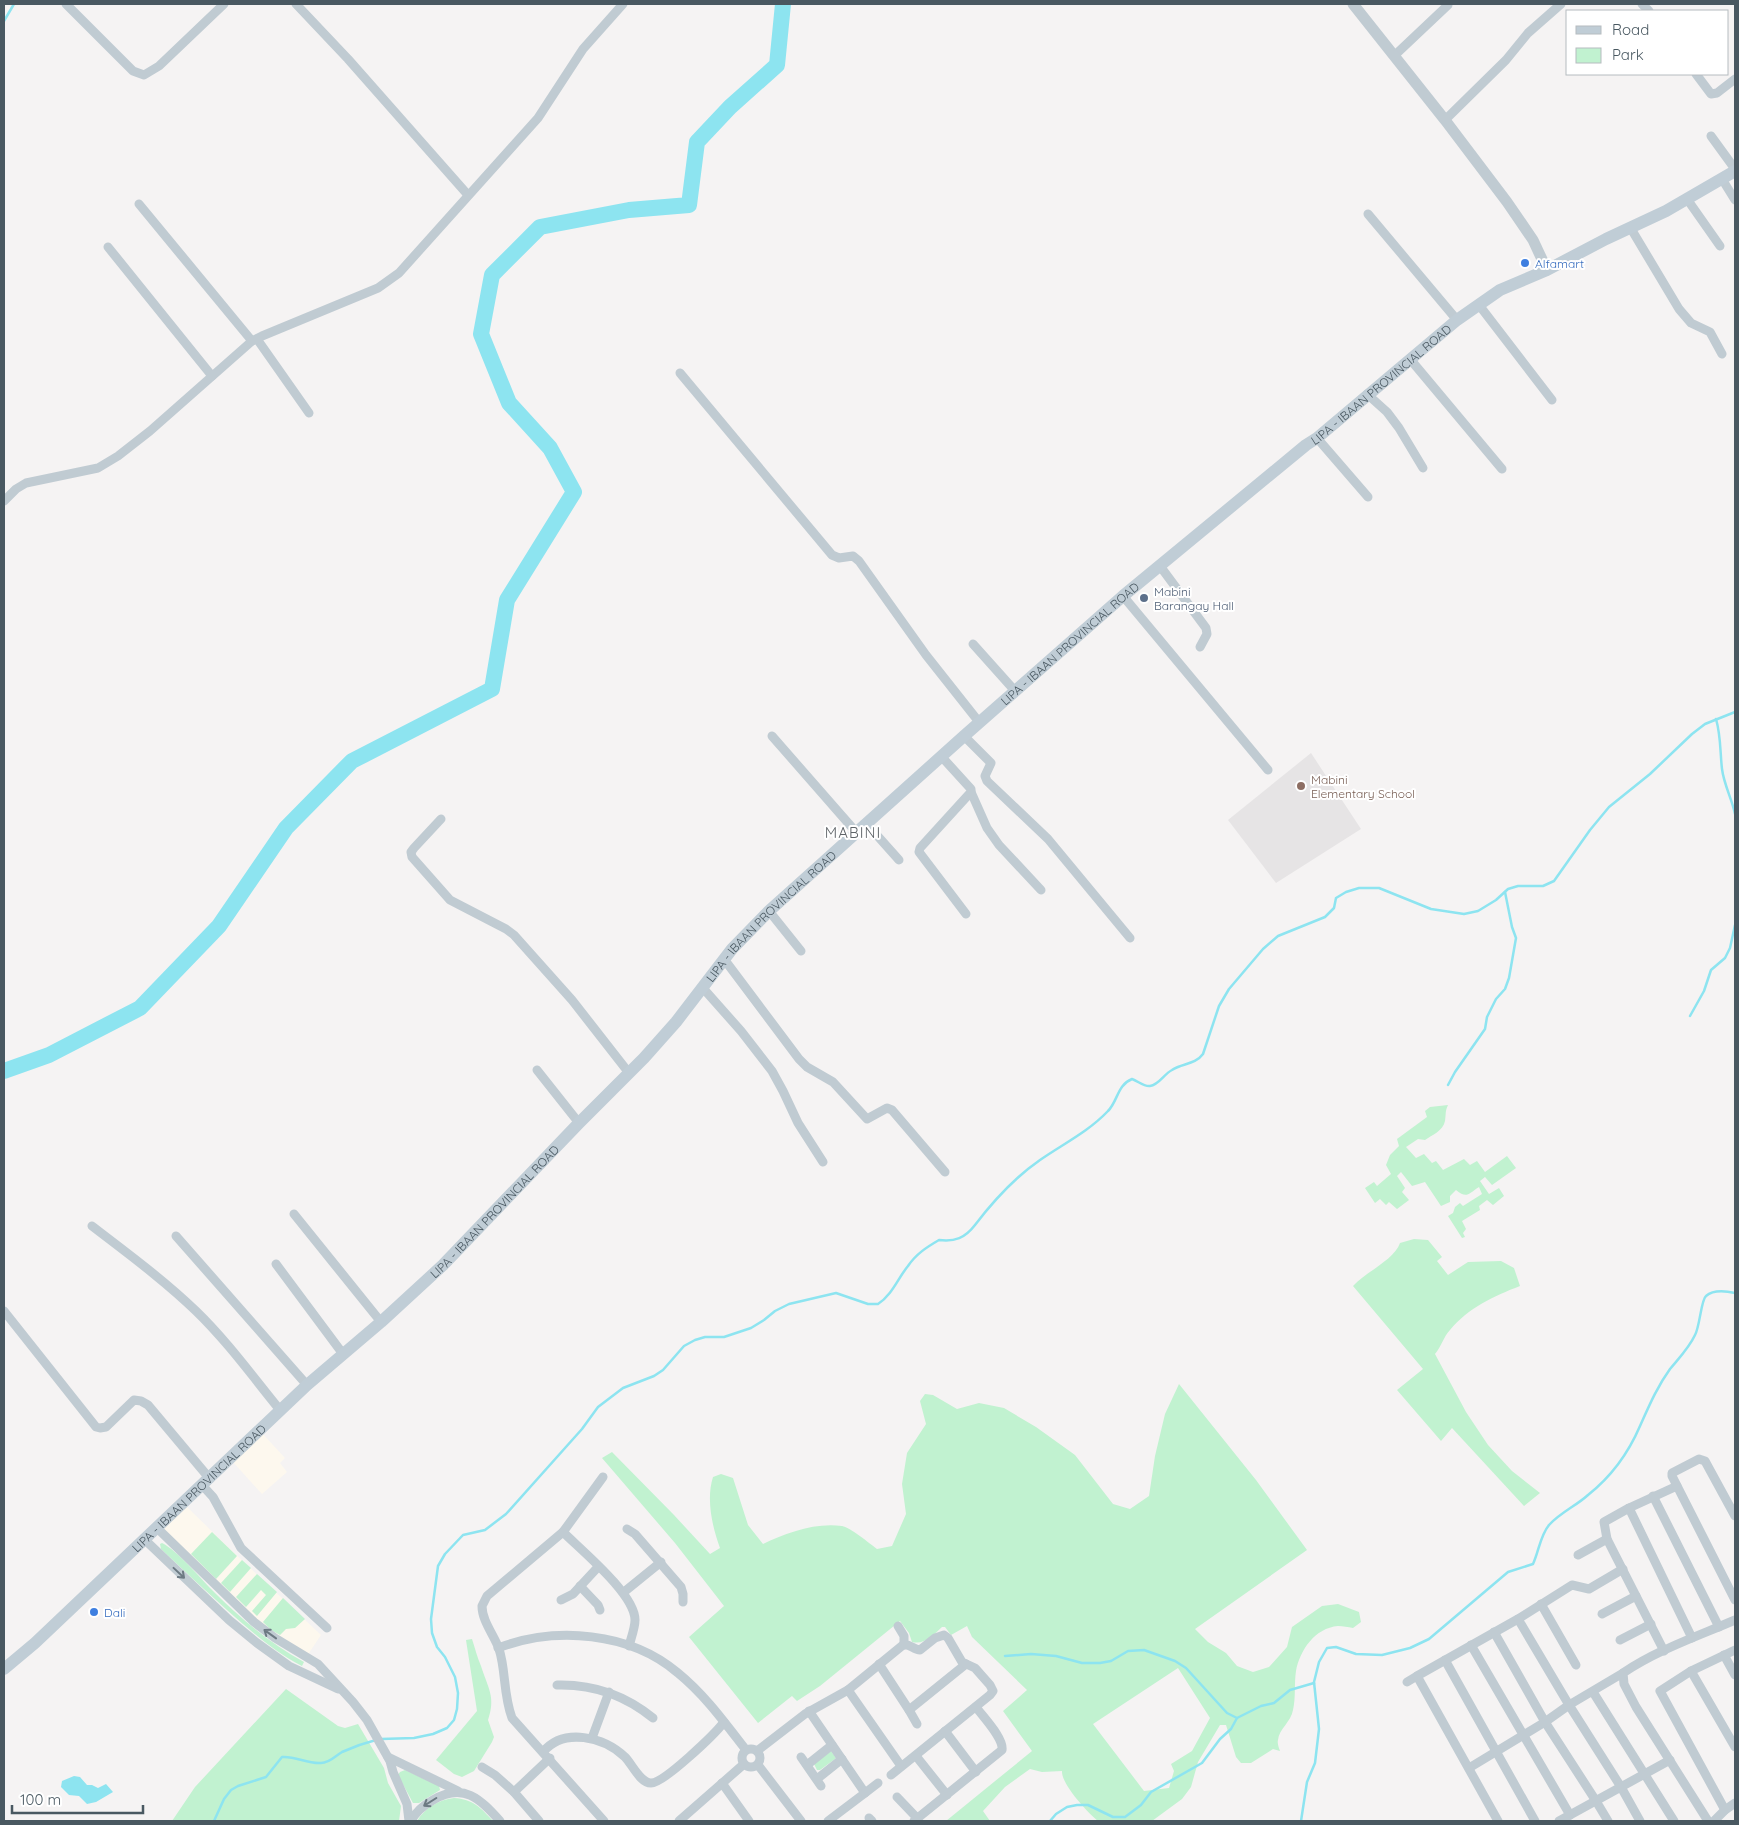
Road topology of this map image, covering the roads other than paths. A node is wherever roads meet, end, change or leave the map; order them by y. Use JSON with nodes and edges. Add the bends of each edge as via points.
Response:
{"nodes":[{"id":1,"x":66,"y":4,"type":"edge"},
{"id":2,"x":224,"y":4,"type":"edge"},
{"id":3,"x":296,"y":4,"type":"edge"},
{"id":4,"x":623,"y":4,"type":"edge"},
{"id":5,"x":1353,"y":4,"type":"edge"},
{"id":6,"x":1561,"y":4,"type":"edge"},
{"id":7,"x":1448,"y":6,"type":"dead end"},
{"id":8,"x":1394,"y":56,"type":"junction"},
{"id":9,"x":1697,"y":75,"type":"edge"},
{"id":10,"x":1735,"y":79,"type":"edge"},
{"id":11,"x":1445,"y":120,"type":"junction"},
{"id":12,"x":1711,"y":136,"type":"dead end"},
{"id":13,"x":1735,"y":170,"type":"edge"},
{"id":14,"x":1722,"y":179,"type":"junction"},
{"id":15,"x":468,"y":195,"type":"junction"},
{"id":16,"x":1687,"y":199,"type":"junction"},
{"id":17,"x":1735,"y":200,"type":"edge"},
{"id":18,"x":139,"y":204,"type":"dead end"},
{"id":19,"x":1368,"y":214,"type":"dead end"},
{"id":20,"x":1630,"y":227,"type":"junction"},
{"id":21,"x":1720,"y":246,"type":"dead end"},
{"id":22,"x":108,"y":247,"type":"dead end"},
{"id":23,"x":1547,"y":270,"type":"junction"},
{"id":24,"x":1479,"y":304,"type":"junction"},
{"id":25,"x":1456,"y":320,"type":"junction"},
{"id":26,"x":254,"y":340,"type":"junction"},
{"id":27,"x":1722,"y":354,"type":"dead end"},
{"id":28,"x":1410,"y":359,"type":"junction"},
{"id":29,"x":680,"y":373,"type":"dead end"},
{"id":30,"x":212,"y":376,"type":"junction"},
{"id":31,"x":1368,"y":394,"type":"junction"},
{"id":32,"x":1552,"y":400,"type":"dead end"},
{"id":33,"x":309,"y":413,"type":"dead end"},
{"id":34,"x":1317,"y":438,"type":"junction"},
{"id":35,"x":1424,"y":468,"type":"dead end"},
{"id":36,"x":1502,"y":468,"type":"dead end"},
{"id":37,"x":1368,"y":497,"type":"dead end"},
{"id":38,"x":4,"y":501,"type":"edge"},
{"id":39,"x":1160,"y":566,"type":"junction"},
{"id":40,"x":1123,"y":596,"type":"junction"},
{"id":41,"x":973,"y":644,"type":"dead end"},
{"id":42,"x":1200,"y":647,"type":"dead end"},
{"id":43,"x":1015,"y":691,"type":"junction"},
{"id":44,"x":979,"y":722,"type":"junction"},
{"id":45,"x":772,"y":736,"type":"dead end"},
{"id":46,"x":964,"y":736,"type":"junction"},
{"id":47,"x":941,"y":756,"type":"junction"},
{"id":48,"x":1268,"y":770,"type":"dead end"},
{"id":49,"x":971,"y":792,"type":"junction"},
{"id":50,"x":441,"y":818,"type":"dead end"},
{"id":51,"x":866,"y":823,"type":"junction"},
{"id":52,"x":856,"y":832,"type":"junction"},
{"id":53,"x":899,"y":860,"type":"dead end"},
{"id":54,"x":1041,"y":890,"type":"dead end"},
{"id":55,"x":769,"y":911,"type":"junction"},
{"id":56,"x":966,"y":914,"type":"dead end"},
{"id":57,"x":1130,"y":938,"type":"dead end"},
{"id":58,"x":801,"y":951,"type":"dead end"},
{"id":59,"x":724,"y":959,"type":"junction"},
{"id":60,"x":702,"y":987,"type":"junction"},
{"id":61,"x":537,"y":1070,"type":"dead end"},
{"id":62,"x":629,"y":1073,"type":"junction"},
{"id":63,"x":580,"y":1122,"type":"junction"},
{"id":64,"x":823,"y":1162,"type":"dead end"},
{"id":65,"x":945,"y":1172,"type":"dead end"},
{"id":66,"x":294,"y":1214,"type":"dead end"},
{"id":67,"x":92,"y":1226,"type":"dead end"},
{"id":68,"x":176,"y":1236,"type":"dead end"},
{"id":69,"x":276,"y":1264,"type":"dead end"},
{"id":70,"x":4,"y":1311,"type":"edge"},
{"id":71,"x":381,"y":1322,"type":"junction"},
{"id":72,"x":343,"y":1354,"type":"junction"},
{"id":73,"x":307,"y":1385,"type":"junction"},
{"id":74,"x":280,"y":1410,"type":"junction"},
{"id":75,"x":602,"y":1477,"type":"dead end"},
{"id":76,"x":206,"y":1482,"type":"junction"},
{"id":77,"x":1677,"y":1486,"type":"junction"},
{"id":78,"x":1653,"y":1496,"type":"junction"},
{"id":79,"x":1629,"y":1508,"type":"junction"},
{"id":80,"x":1735,"y":1516,"type":"edge"},
{"id":81,"x":156,"y":1528,"type":"junction"},
{"id":82,"x":627,"y":1529,"type":"dead end"},
{"id":83,"x":563,"y":1532,"type":"junction"},
{"id":84,"x":144,"y":1539,"type":"junction"},
{"id":85,"x":1607,"y":1539,"type":"junction"},
{"id":86,"x":1578,"y":1555,"type":"dead end"},
{"id":87,"x":661,"y":1562,"type":"junction"},
{"id":88,"x":598,"y":1567,"type":"junction"},
{"id":89,"x":1623,"y":1569,"type":"junction"},
{"id":90,"x":580,"y":1586,"type":"junction"},
{"id":91,"x":624,"y":1592,"type":"junction"},
{"id":92,"x":1636,"y":1596,"type":"junction"},
{"id":93,"x":1735,"y":1598,"type":"edge"},
{"id":94,"x":561,"y":1600,"type":"dead end"},
{"id":95,"x":683,"y":1602,"type":"dead end"},
{"id":96,"x":1541,"y":1604,"type":"junction"},
{"id":97,"x":600,"y":1610,"type":"dead end"},
{"id":98,"x":1602,"y":1614,"type":"dead end"},
{"id":99,"x":1518,"y":1619,"type":"junction"},
{"id":100,"x":1735,"y":1620,"type":"edge"},
{"id":101,"x":1651,"y":1624,"type":"junction"},
{"id":102,"x":898,"y":1626,"type":"dead end"},
{"id":103,"x":1719,"y":1627,"type":"junction"},
{"id":104,"x":327,"y":1628,"type":"dead end"},
{"id":105,"x":1494,"y":1632,"type":"junction"},
{"id":106,"x":1692,"y":1638,"type":"junction"},
{"id":107,"x":1620,"y":1640,"type":"dead end"},
{"id":108,"x":904,"y":1645,"type":"junction"},
{"id":109,"x":1471,"y":1645,"type":"junction"},
{"id":110,"x":629,"y":1646,"type":"junction"},
{"id":111,"x":498,"y":1648,"type":"junction"},
{"id":112,"x":1735,"y":1650,"type":"edge"},
{"id":113,"x":1664,"y":1651,"type":"junction"},
{"id":114,"x":1724,"y":1655,"type":"junction"},
{"id":115,"x":1444,"y":1660,"type":"junction"},
{"id":116,"x":879,"y":1664,"type":"junction"},
{"id":117,"x":966,"y":1664,"type":"junction"},
{"id":118,"x":1576,"y":1665,"type":"dead end"},
{"id":119,"x":4,"y":1669,"type":"edge"},
{"id":120,"x":1691,"y":1671,"type":"junction"},
{"id":121,"x":1623,"y":1673,"type":"junction"},
{"id":122,"x":1735,"y":1675,"type":"edge"},
{"id":123,"x":1417,"y":1676,"type":"junction"},
{"id":124,"x":1407,"y":1682,"type":"dead end"},
{"id":125,"x":557,"y":1685,"type":"dead end"},
{"id":126,"x":341,"y":1690,"type":"junction"},
{"id":127,"x":848,"y":1690,"type":"junction"},
{"id":128,"x":609,"y":1692,"type":"junction"},
{"id":129,"x":1593,"y":1692,"type":"junction"},
{"id":130,"x":1569,"y":1705,"type":"junction"},
{"id":131,"x":976,"y":1707,"type":"junction"},
{"id":132,"x":909,"y":1710,"type":"junction"},
{"id":133,"x":809,"y":1711,"type":"junction"},
{"id":134,"x":654,"y":1718,"type":"dead end"},
{"id":135,"x":724,"y":1722,"type":"junction"},
{"id":136,"x":1545,"y":1722,"type":"junction"},
{"id":137,"x":918,"y":1724,"type":"dead end"},
{"id":138,"x":945,"y":1731,"type":"junction"},
{"id":139,"x":1522,"y":1736,"type":"junction"},
{"id":140,"x":592,"y":1738,"type":"junction"},
{"id":141,"x":832,"y":1745,"type":"junction"},
{"id":142,"x":1735,"y":1747,"type":"edge"},
{"id":143,"x":746,"y":1750,"type":"junction"},
{"id":144,"x":757,"y":1751,"type":"junction"},
{"id":145,"x":1496,"y":1752,"type":"junction"},
{"id":146,"x":546,"y":1755,"type":"junction"},
{"id":147,"x":388,"y":1756,"type":"junction"},
{"id":148,"x":916,"y":1756,"type":"junction"},
{"id":149,"x":842,"y":1759,"type":"junction"},
{"id":150,"x":1670,"y":1760,"type":"junction"},
{"id":151,"x":744,"y":1764,"type":"junction"},
{"id":152,"x":758,"y":1765,"type":"junction"},
{"id":153,"x":901,"y":1766,"type":"junction"},
{"id":154,"x":482,"y":1767,"type":"dead end"},
{"id":155,"x":1469,"y":1768,"type":"junction"},
{"id":156,"x":976,"y":1772,"type":"junction"},
{"id":157,"x":891,"y":1775,"type":"dead end"},
{"id":158,"x":1644,"y":1775,"type":"junction"},
{"id":159,"x":722,"y":1783,"type":"junction"},
{"id":160,"x":878,"y":1783,"type":"dead end"},
{"id":161,"x":1621,"y":1787,"type":"junction"},
{"id":162,"x":458,"y":1792,"type":"junction"},
{"id":163,"x":514,"y":1792,"type":"junction"},
{"id":164,"x":865,"y":1793,"type":"junction"},
{"id":165,"x":947,"y":1795,"type":"junction"},
{"id":166,"x":897,"y":1797,"type":"dead end"},
{"id":167,"x":1596,"y":1801,"type":"junction"},
{"id":168,"x":1735,"y":1803,"type":"edge"},
{"id":169,"x":1725,"y":1810,"type":"junction"},
{"id":170,"x":1570,"y":1815,"type":"junction"},
{"id":171,"x":916,"y":1820,"type":"edge"},
{"id":172,"x":410,"y":1821,"type":"edge"},
{"id":173,"x":500,"y":1821,"type":"edge"},
{"id":174,"x":539,"y":1821,"type":"edge"},
{"id":175,"x":604,"y":1821,"type":"edge"},
{"id":176,"x":679,"y":1821,"type":"edge"},
{"id":177,"x":749,"y":1821,"type":"edge"},
{"id":178,"x":801,"y":1821,"type":"edge"},
{"id":179,"x":828,"y":1821,"type":"edge"},
{"id":180,"x":1498,"y":1821,"type":"edge"},
{"id":181,"x":1535,"y":1821,"type":"edge"},
{"id":182,"x":1559,"y":1821,"type":"edge"},
{"id":183,"x":1608,"y":1821,"type":"edge"},
{"id":184,"x":1640,"y":1821,"type":"edge"},
{"id":185,"x":1674,"y":1821,"type":"edge"},
{"id":186,"x":1708,"y":1821,"type":"edge"},
{"id":187,"x":1714,"y":1821,"type":"edge"}],
"edges":[{"from":1,"to":2,"type":"street","via":[[134,71],[144,74],[159,66]]},
{"from":3,"to":15,"type":"street"},
{"from":4,"to":15,"type":"street","via":[[583,49],[538,118]]},
{"from":5,"to":8,"type":"street"},
{"from":6,"to":11,"type":"street","via":[[1528,33],[1506,60]]},
{"from":7,"to":8,"type":"street"},
{"from":8,"to":11,"type":"street"},
{"from":9,"to":10,"type":"street","via":[[1711,94]]},
{"from":11,"to":23,"type":"street","via":[[1533,240]]},
{"from":12,"to":13,"type":"street"},
{"from":13,"to":14,"type":"main road","name":"LIPA - IBAAN PROVINCIAL ROAD"},
{"from":14,"to":16,"type":"main road","name":"LIPA - IBAAN PROVINCIAL ROAD"},
{"from":14,"to":17,"type":"street"},
{"from":15,"to":26,"type":"street","via":[[399,273],[378,288]]},
{"from":16,"to":20,"type":"main road","name":"LIPA - IBAAN PROVINCIAL ROAD"},
{"from":16,"to":21,"type":"street"},
{"from":18,"to":26,"type":"street"},
{"from":19,"to":25,"type":"street"},
{"from":20,"to":23,"type":"main road","name":"LIPA - IBAAN PROVINCIAL ROAD"},
{"from":20,"to":27,"type":"street","via":[[1679,309],[1691,323],[1710,332]]},
{"from":22,"to":30,"type":"street"},
{"from":23,"to":24,"type":"main road","name":"LIPA - IBAAN PROVINCIAL ROAD","via":[[1500,290]]},
{"from":24,"to":25,"type":"main road","name":"LIPA - IBAAN PROVINCIAL ROAD"},
{"from":24,"to":32,"type":"street"},
{"from":25,"to":28,"type":"main road","name":"LIPA - IBAAN PROVINCIAL ROAD"},
{"from":26,"to":30,"type":"street"},
{"from":26,"to":33,"type":"street"},
{"from":28,"to":31,"type":"main road","name":"LIPA - IBAAN PROVINCIAL ROAD"},
{"from":28,"to":36,"type":"street"},
{"from":29,"to":44,"type":"street","via":[[832,555],[839,558],[853,556],[859,561]]},
{"from":30,"to":38,"type":"street","via":[[150,431],[105,464],[26,483]]},
{"from":31,"to":34,"type":"main road","name":"LIPA - IBAAN PROVINCIAL ROAD"},
{"from":31,"to":35,"type":"street","via":[[1387,412]]},
{"from":34,"to":37,"type":"street"},
{"from":34,"to":39,"type":"main road","name":"LIPA - IBAAN PROVINCIAL ROAD"},
{"from":39,"to":40,"type":"main road","name":"LIPA - IBAAN PROVINCIAL ROAD"},
{"from":39,"to":42,"type":"street","via":[[1206,628],[1207,634]]},
{"from":40,"to":43,"type":"main road","name":"LIPA - IBAAN PROVINCIAL ROAD"},
{"from":40,"to":48,"type":"street"},
{"from":41,"to":43,"type":"street"},
{"from":43,"to":44,"type":"main road","name":"LIPA - IBAAN PROVINCIAL ROAD"},
{"from":44,"to":46,"type":"main road","name":"LIPA - IBAAN PROVINCIAL ROAD"},
{"from":45,"to":52,"type":"street"},
{"from":46,"to":47,"type":"main road","name":"LIPA - IBAAN PROVINCIAL ROAD"},
{"from":46,"to":57,"type":"street","via":[[990,761],[985,776],[987,781],[1048,839]]},
{"from":47,"to":49,"type":"street"},
{"from":47,"to":51,"type":"main road","name":"LIPA - IBAAN PROVINCIAL ROAD"},
{"from":49,"to":54,"type":"street","via":[[987,828],[999,845]]},
{"from":49,"to":56,"type":"street","via":[[919,852]]},
{"from":50,"to":62,"type":"street","via":[[414,848],[412,856],[450,900],[514,935],[572,1000]]},
{"from":51,"to":52,"type":"main road","name":"LIPA - IBAAN PROVINCIAL ROAD"},
{"from":51,"to":53,"type":"street"},
{"from":52,"to":55,"type":"main road","name":"LIPA - IBAAN PROVINCIAL ROAD"},
{"from":55,"to":58,"type":"street"},
{"from":55,"to":59,"type":"main road","name":"LIPA - IBAAN PROVINCIAL ROAD"},
{"from":59,"to":60,"type":"main road","name":"LIPA - IBAAN PROVINCIAL ROAD"},
{"from":59,"to":65,"type":"street","via":[[798,1059],[833,1082],[867,1119],[887,1108],[892,1110]]},
{"from":60,"to":62,"type":"main road","name":"LIPA - IBAAN PROVINCIAL ROAD","via":[[658,1043]]},
{"from":60,"to":64,"type":"street","via":[[772,1071],[798,1123]]},
{"from":61,"to":63,"type":"street"},
{"from":62,"to":63,"type":"main road","name":"LIPA - IBAAN PROVINCIAL ROAD"},
{"from":63,"to":71,"type":"main road","name":"LIPA - IBAAN PROVINCIAL ROAD","via":[[448,1260]]},
{"from":66,"to":71,"type":"street"},
{"from":67,"to":74,"type":"street","via":[[197,1312]]},
{"from":68,"to":73,"type":"street"},
{"from":69,"to":72,"type":"street"},
{"from":70,"to":76,"type":"street","via":[[96,1426],[106,1427],[134,1400],[141,1401],[148,1405]]},
{"from":71,"to":72,"type":"main road","name":"LIPA - IBAAN PROVINCIAL ROAD"},
{"from":72,"to":73,"type":"main road","name":"LIPA - IBAAN PROVINCIAL ROAD"},
{"from":73,"to":74,"type":"main road","name":"LIPA - IBAAN PROVINCIAL ROAD"},
{"from":74,"to":76,"type":"main road","name":"LIPA - IBAAN PROVINCIAL ROAD"},
{"from":75,"to":83,"type":"street"},
{"from":76,"to":81,"type":"main road","name":"LIPA - IBAAN PROVINCIAL ROAD"},
{"from":76,"to":104,"type":"street","via":[[241,1548]]},
{"from":77,"to":78,"type":"street"},
{"from":77,"to":80,"type":"street","via":[[1672,1476],[1674,1470],[1700,1459],[1705,1461]]},
{"from":77,"to":93,"type":"street"},
{"from":78,"to":79,"type":"street"},
{"from":78,"to":103,"type":"street"},
{"from":79,"to":85,"type":"street","via":[[1604,1522]]},
{"from":79,"to":106,"type":"street"},
{"from":81,"to":84,"type":"main road","name":"LIPA - IBAAN PROVINCIAL ROAD"},
{"from":126,"to":81,"type":"street","one_way":true,"via":[[318,1664],[254,1622]]},
{"from":82,"to":87,"type":"street"},
{"from":83,"to":88,"type":"street"},
{"from":83,"to":111,"type":"street","via":[[483,1602],[482,1610]]},
{"from":84,"to":119,"type":"main road","name":"LIPA - IBAAN PROVINCIAL ROAD"},
{"from":84,"to":126,"type":"street","one_way":true,"via":[[256,1644],[289,1666]]},
{"from":85,"to":86,"type":"street"},
{"from":85,"to":89,"type":"street"},
{"from":87,"to":91,"type":"street"},
{"from":87,"to":95,"type":"street","via":[[681,1587]]},
{"from":88,"to":90,"type":"street"},
{"from":88,"to":91,"type":"street"},
{"from":89,"to":92,"type":"street"},
{"from":89,"to":96,"type":"street","via":[[1590,1589],[1572,1586]]},
{"from":90,"to":94,"type":"street"},
{"from":90,"to":97,"type":"street"},
{"from":91,"to":110,"type":"street","via":[[635,1620]]},
{"from":92,"to":98,"type":"street"},
{"from":92,"to":101,"type":"street"},
{"from":96,"to":99,"type":"street"},
{"from":96,"to":118,"type":"street"},
{"from":99,"to":105,"type":"street"},
{"from":99,"to":130,"type":"street"},
{"from":100,"to":103,"type":"street"},
{"from":101,"to":107,"type":"street"},
{"from":101,"to":113,"type":"street"},
{"from":102,"to":108,"type":"street","via":[[904,1636]]},
{"from":103,"to":106,"type":"street"},
{"from":105,"to":109,"type":"street"},
{"from":105,"to":136,"type":"street"},
{"from":106,"to":113,"type":"street"},
{"from":108,"to":116,"type":"street"},
{"from":108,"to":117,"type":"street","via":[[920,1650],[944,1635]]},
{"from":109,"to":115,"type":"street"},
{"from":109,"to":139,"type":"street"},
{"from":110,"to":111,"type":"street","via":[[596,1638],[557,1635]]},
{"from":110,"to":135,"type":"street","via":[[678,1673]]},
{"from":111,"to":146,"type":"street","via":[[512,1718]]},
{"from":112,"to":114,"type":"street"},
{"from":113,"to":121,"type":"street"},
{"from":114,"to":120,"type":"street"},
{"from":114,"to":122,"type":"street"},
{"from":115,"to":123,"type":"street"},
{"from":115,"to":145,"type":"street"},
{"from":116,"to":127,"type":"street"},
{"from":116,"to":132,"type":"street"},
{"from":117,"to":131,"type":"street","via":[[975,1668],[993,1689]]},
{"from":117,"to":132,"type":"street"},
{"from":120,"to":142,"type":"street"},
{"from":120,"to":169,"type":"street","via":[[1660,1690]]},
{"from":121,"to":129,"type":"street"},
{"from":121,"to":150,"type":"street","via":[[1624,1684]]},
{"from":123,"to":124,"type":"street"},
{"from":123,"to":155,"type":"street"},
{"from":125,"to":128,"type":"street","via":[[578,1685]]},
{"from":126,"to":147,"type":"street","via":[[367,1720]]},
{"from":127,"to":133,"type":"street"},
{"from":127,"to":153,"type":"street"},
{"from":128,"to":134,"type":"street"},
{"from":128,"to":140,"type":"street"},
{"from":129,"to":130,"type":"street"},
{"from":129,"to":158,"type":"street"},
{"from":130,"to":136,"type":"street"},
{"from":130,"to":161,"type":"street"},
{"from":131,"to":138,"type":"street"},
{"from":131,"to":156,"type":"street","via":[[1002,1747]]},
{"from":132,"to":137,"type":"street"},
{"from":133,"to":141,"type":"street"},
{"from":133,"to":144,"type":"street"},
{"from":135,"to":140,"type":"street","via":[[667,1775],[649,1786],[617,1751]]},
{"from":135,"to":143,"type":"street"},
{"from":136,"to":139,"type":"street"},
{"from":136,"to":167,"type":"street"},
{"from":138,"to":148,"type":"street"},
{"from":138,"to":156,"type":"street"},
{"from":139,"to":145,"type":"street"},
{"from":139,"to":170,"type":"street"},
{"from":140,"to":146,"type":"street","via":[[554,1741]]},
{"from":141,"to":149,"type":"street"},
{"from":141,"to":149,"type":"street","via":[[804,1761],[819,1782]]},
{"from":143,"to":144,"type":"street"},
{"from":143,"to":151,"type":"street","via":[[742,1756]]},
{"from":144,"to":152,"type":"street"},
{"from":145,"to":155,"type":"street"},
{"from":145,"to":181,"type":"street"},
{"from":146,"to":163,"type":"street"},
{"from":146,"to":175,"type":"street"},
{"from":147,"to":162,"type":"street"},
{"from":147,"to":172,"type":"street","via":[[407,1804]]},
{"from":148,"to":153,"type":"street"},
{"from":148,"to":165,"type":"street"},
{"from":149,"to":164,"type":"street"},
{"from":150,"to":158,"type":"street"},
{"from":150,"to":186,"type":"street"},
{"from":151,"to":152,"type":"street"},
{"from":151,"to":159,"type":"street"},
{"from":152,"to":178,"type":"street"},
{"from":153,"to":157,"type":"street"},
{"from":154,"to":163,"type":"street"},
{"from":155,"to":180,"type":"street"},
{"from":156,"to":165,"type":"street"},
{"from":158,"to":161,"type":"street"},
{"from":158,"to":185,"type":"street"},
{"from":159,"to":176,"type":"street"},
{"from":159,"to":177,"type":"street"},
{"from":160,"to":164,"type":"street"},
{"from":161,"to":167,"type":"street"},
{"from":161,"to":184,"type":"street"},
{"from":162,"to":172,"type":"street","one_way":true,"via":[[424,1805]]},
{"from":162,"to":173,"type":"street","via":[[480,1800]]},
{"from":163,"to":174,"type":"street"},
{"from":164,"to":179,"type":"street"},
{"from":165,"to":171,"type":"street"},
{"from":166,"to":171,"type":"street"},
{"from":167,"to":170,"type":"street"},
{"from":167,"to":183,"type":"street"},
{"from":168,"to":169,"type":"street"},
{"from":169,"to":187,"type":"street"},
{"from":170,"to":182,"type":"street"}]}
